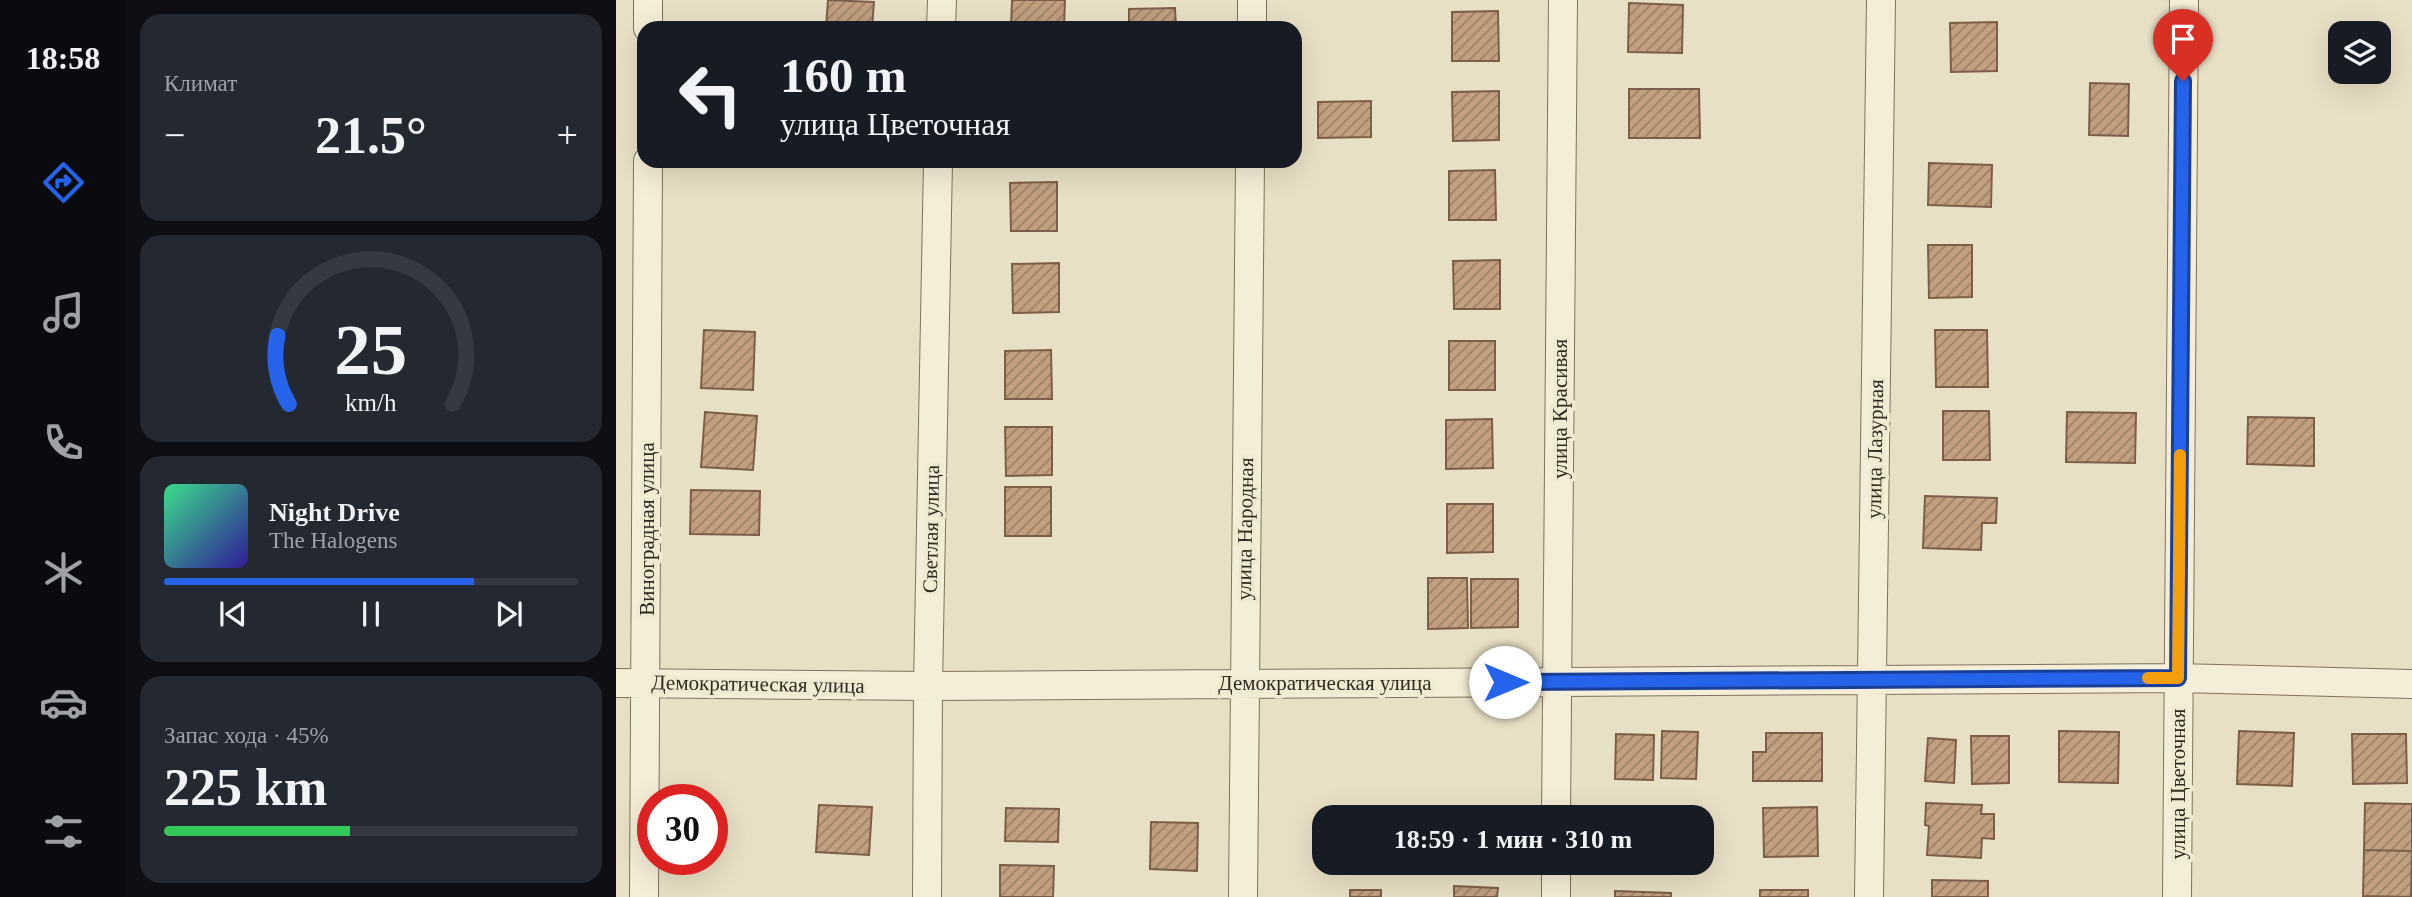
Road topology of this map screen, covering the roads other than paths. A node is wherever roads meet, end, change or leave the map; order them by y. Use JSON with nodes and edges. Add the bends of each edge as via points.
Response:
{"nodes":[{"id":1,"x":648,"y":0,"type":"edge"},
{"id":2,"x":942,"y":0,"type":"edge"},
{"id":3,"x":1252,"y":0,"type":"edge"},
{"id":4,"x":1563,"y":0,"type":"edge"},
{"id":5,"x":1881,"y":0,"type":"edge"},
{"id":6,"x":2184,"y":0,"type":"edge"},
{"id":7,"x":648,"y":21,"type":"edge"},
{"id":8,"x":941,"y":21,"type":"edge"},
{"id":9,"x":1251,"y":21,"type":"edge"},
{"id":10,"x":648,"y":168,"type":"edge"},
{"id":11,"x":938,"y":168,"type":"edge"},
{"id":12,"x":1250,"y":168,"type":"edge"},
{"id":13,"x":2178,"y":678,"type":"junction"},
{"id":14,"x":1872,"y":679,"type":"junction"},
{"id":15,"x":1558,"y":682,"type":"junction"},
{"id":16,"x":616,"y":683,"type":"edge"},
{"id":17,"x":646,"y":683,"type":"junction"},
{"id":18,"x":1243,"y":684,"type":"junction"},
{"id":19,"x":2412,"y":684,"type":"edge"},
{"id":20,"x":928,"y":686,"type":"junction"},
{"id":21,"x":1556,"y":805,"type":"edge"},
{"id":22,"x":1556,"y":875,"type":"edge"},
{"id":23,"x":645,"y":897,"type":"edge"},
{"id":24,"x":927,"y":897,"type":"edge"},
{"id":25,"x":1243,"y":897,"type":"edge"},
{"id":26,"x":1556,"y":897,"type":"edge"},
{"id":27,"x":1870,"y":897,"type":"edge"},
{"id":28,"x":2177,"y":897,"type":"edge"}],
"edges":[{"from":1,"to":7,"type":"street"},
{"from":2,"to":8,"type":"street"},
{"from":3,"to":9,"type":"street"},
{"from":4,"to":15,"type":"street","name":"улица Красивая"},
{"from":5,"to":14,"type":"street","name":"улица Лазурная"},
{"from":6,"to":13,"type":"street","name":"улица Цветочная"},
{"from":10,"to":17,"type":"street","name":"Виноградная улица"},
{"from":11,"to":20,"type":"street","name":"Светлая улица"},
{"from":12,"to":18,"type":"street","name":"улица Народная"},
{"from":13,"to":14,"type":"street","name":"Демократическая улица"},
{"from":13,"to":19,"type":"street","name":"Демократическая улица"},
{"from":13,"to":28,"type":"street","name":"улица Цветочная"},
{"from":14,"to":15,"type":"street","name":"Демократическая улица"},
{"from":14,"to":27,"type":"street","name":"улица Лазурная"},
{"from":15,"to":18,"type":"street","name":"Демократическая улица"},
{"from":15,"to":21,"type":"street","name":"улица Красивая"},
{"from":16,"to":17,"type":"street","name":"Демократическая улица"},
{"from":17,"to":20,"type":"street","name":"Демократическая улица"},
{"from":17,"to":23,"type":"street","name":"Виноградная улица"},
{"from":18,"to":20,"type":"street","name":"Демократическая улица"},
{"from":18,"to":25,"type":"street","name":"улица Народная"},
{"from":20,"to":24,"type":"street","name":"Светлая улица"},
{"from":22,"to":26,"type":"street"}]}
